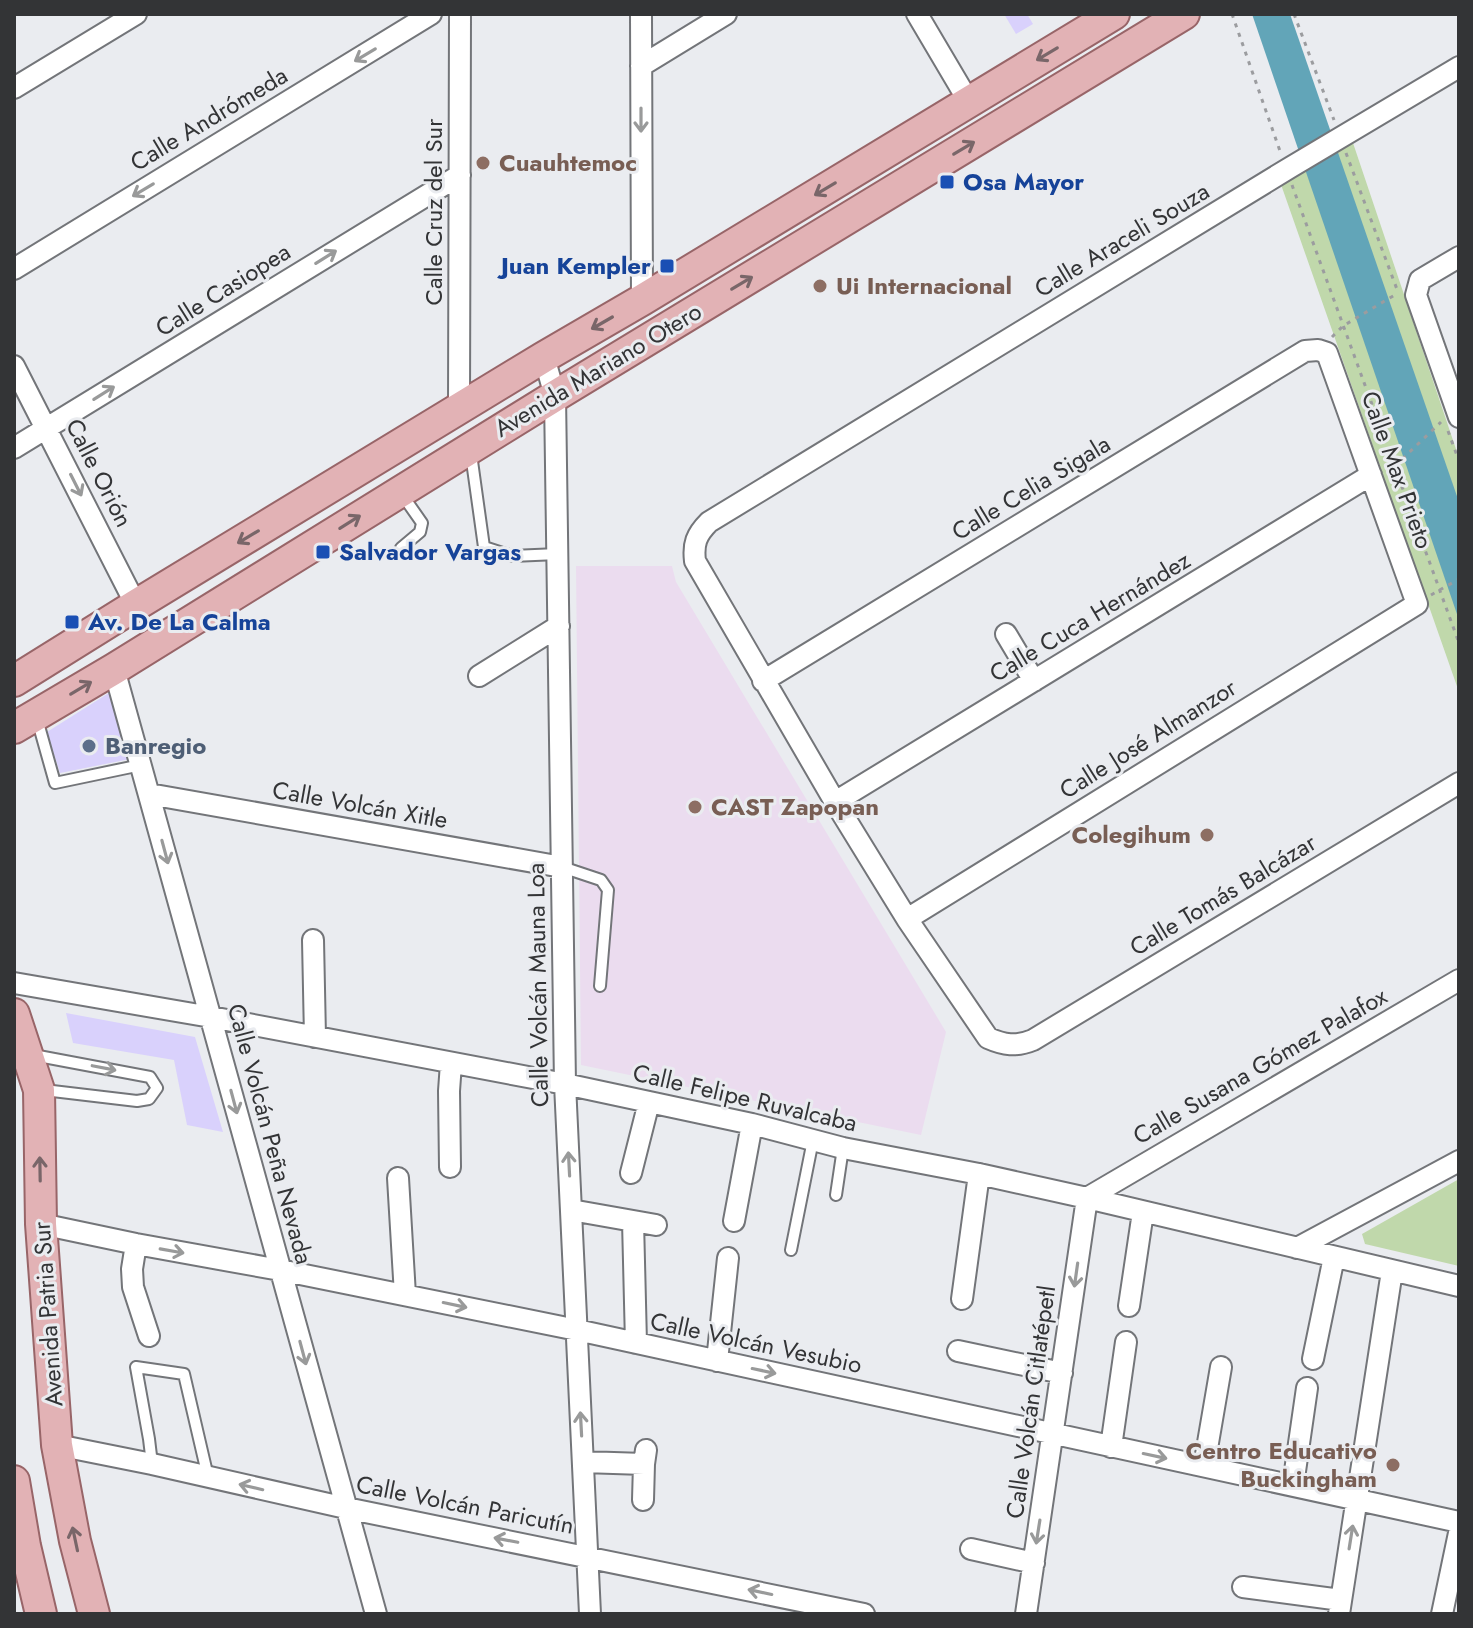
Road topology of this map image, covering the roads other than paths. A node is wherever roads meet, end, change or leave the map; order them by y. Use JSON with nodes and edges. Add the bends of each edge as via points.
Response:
{"nodes":[{"id":1,"x":136,"y":14,"type":"edge"},
{"id":2,"x":431,"y":14,"type":"edge"},
{"id":3,"x":460,"y":14,"type":"edge"},
{"id":4,"x":641,"y":14,"type":"edge"},
{"id":5,"x":726,"y":14,"type":"edge"},
{"id":6,"x":917,"y":14,"type":"edge"},
{"id":7,"x":1114,"y":14,"type":"edge"},
{"id":8,"x":1184,"y":14,"type":"edge"},
{"id":9,"x":641,"y":66,"type":"junction"},
{"id":10,"x":1459,"y":67,"type":"edge"},
{"id":11,"x":14,"y":88,"type":"edge"},
{"id":12,"x":969,"y":102,"type":"junction"},
{"id":13,"x":460,"y":175,"type":"junction"},
{"id":14,"x":1459,"y":257,"type":"edge"},
{"id":15,"x":14,"y":269,"type":"edge"},
{"id":16,"x":642,"y":300,"type":"junction"},
{"id":17,"x":1327,"y":353,"type":"joint"},
{"id":18,"x":544,"y":357,"type":"junction"},
{"id":19,"x":14,"y":366,"type":"edge"},
{"id":20,"x":555,"y":396,"type":"junction"},
{"id":21,"x":459,"y":410,"type":"junction"},
{"id":22,"x":1451,"y":419,"type":"edge"},
{"id":23,"x":47,"y":428,"type":"junction"},
{"id":24,"x":14,"y":448,"type":"edge"},
{"id":25,"x":471,"y":448,"type":"junction"},
{"id":26,"x":1371,"y":475,"type":"junction"},
{"id":27,"x":400,"y":492,"type":"junction"},
{"id":28,"x":401,"y":548,"type":"dead end"},
{"id":29,"x":558,"y":554,"type":"junction"},
{"id":30,"x":1417,"y":604,"type":"joint"},
{"id":31,"x":136,"y":605,"type":"junction"},
{"id":32,"x":559,"y":626,"type":"junction"},
{"id":33,"x":1006,"y":634,"type":"dead end"},
{"id":34,"x":114,"y":669,"type":"junction"},
{"id":35,"x":479,"y":676,"type":"dead end"},
{"id":36,"x":14,"y":681,"type":"edge"},
{"id":37,"x":763,"y":681,"type":"junction"},
{"id":38,"x":1034,"y":681,"type":"junction"},
{"id":39,"x":25,"y":721,"type":"edge"},
{"id":40,"x":141,"y":765,"type":"junction"},
{"id":41,"x":1459,"y":783,"type":"edge"},
{"id":42,"x":149,"y":794,"type":"junction"},
{"id":43,"x":835,"y":802,"type":"junction"},
{"id":44,"x":562,"y":867,"type":"junction"},
{"id":45,"x":907,"y":919,"type":"junction"},
{"id":46,"x":313,"y":940,"type":"dead end"},
{"id":47,"x":1459,"y":980,"type":"edge"},
{"id":48,"x":14,"y":983,"type":"edge"},
{"id":49,"x":600,"y":986,"type":"dead end"},
{"id":50,"x":14,"y":1014,"type":"edge"},
{"id":51,"x":211,"y":1017,"type":"junction"},
{"id":52,"x":315,"y":1037,"type":"junction"},
{"id":53,"x":27,"y":1054,"type":"junction"},
{"id":54,"x":451,"y":1063,"type":"junction"},
{"id":55,"x":565,"y":1084,"type":"junction"},
{"id":56,"x":39,"y":1090,"type":"junction"},
{"id":57,"x":649,"y":1102,"type":"junction"},
{"id":58,"x":752,"y":1124,"type":"junction"},
{"id":59,"x":813,"y":1140,"type":"junction"},
{"id":60,"x":843,"y":1148,"type":"junction"},
{"id":61,"x":1459,"y":1161,"type":"edge"},
{"id":62,"x":450,"y":1167,"type":"dead end"},
{"id":63,"x":631,"y":1173,"type":"dead end"},
{"id":64,"x":979,"y":1174,"type":"junction"},
{"id":65,"x":398,"y":1178,"type":"dead end"},
{"id":66,"x":836,"y":1195,"type":"dead end"},
{"id":67,"x":1087,"y":1198,"type":"junction"},
{"id":68,"x":571,"y":1210,"type":"junction"},
{"id":69,"x":1143,"y":1212,"type":"junction"},
{"id":70,"x":633,"y":1221,"type":"junction"},
{"id":71,"x":734,"y":1221,"type":"dead end"},
{"id":72,"x":41,"y":1224,"type":"junction"},
{"id":73,"x":656,"y":1225,"type":"dead end"},
{"id":74,"x":136,"y":1244,"type":"junction"},
{"id":75,"x":1297,"y":1248,"type":"junction"},
{"id":76,"x":791,"y":1250,"type":"dead end"},
{"id":77,"x":1334,"y":1257,"type":"junction"},
{"id":78,"x":728,"y":1258,"type":"dead end"},
{"id":79,"x":280,"y":1270,"type":"junction"},
{"id":80,"x":1392,"y":1271,"type":"junction"},
{"id":81,"x":1459,"y":1286,"type":"edge"},
{"id":82,"x":405,"y":1295,"type":"junction"},
{"id":83,"x":962,"y":1299,"type":"dead end"},
{"id":84,"x":1129,"y":1306,"type":"dead end"},
{"id":85,"x":577,"y":1330,"type":"junction"},
{"id":86,"x":149,"y":1336,"type":"dead end"},
{"id":87,"x":1126,"y":1342,"type":"dead end"},
{"id":88,"x":636,"y":1343,"type":"junction"},
{"id":89,"x":958,"y":1351,"type":"dead end"},
{"id":90,"x":1313,"y":1359,"type":"dead end"},
{"id":91,"x":717,"y":1361,"type":"junction"},
{"id":92,"x":1221,"y":1367,"type":"dead end"},
{"id":93,"x":1062,"y":1373,"type":"junction"},
{"id":94,"x":1307,"y":1388,"type":"dead end"},
{"id":95,"x":1053,"y":1434,"type":"junction"},
{"id":96,"x":57,"y":1445,"type":"junction"},
{"id":97,"x":1111,"y":1447,"type":"junction"},
{"id":98,"x":583,"y":1462,"type":"junction"},
{"id":99,"x":152,"y":1464,"type":"junction"},
{"id":100,"x":1204,"y":1466,"type":"junction"},
{"id":101,"x":208,"y":1477,"type":"junction"},
{"id":102,"x":14,"y":1481,"type":"edge"},
{"id":103,"x":1293,"y":1485,"type":"junction"},
{"id":104,"x":1357,"y":1499,"type":"junction"},
{"id":105,"x":643,"y":1500,"type":"dead end"},
{"id":106,"x":346,"y":1508,"type":"junction"},
{"id":107,"x":1459,"y":1522,"type":"edge"},
{"id":108,"x":1459,"y":1533,"type":"edge"},
{"id":109,"x":971,"y":1549,"type":"dead end"},
{"id":110,"x":587,"y":1556,"type":"junction"},
{"id":111,"x":1034,"y":1563,"type":"junction"},
{"id":112,"x":1243,"y":1587,"type":"dead end"},
{"id":113,"x":1340,"y":1607,"type":"edge"},
{"id":114,"x":825,"y":1610,"type":"edge"},
{"id":115,"x":41,"y":1614,"type":"edge"},
{"id":116,"x":94,"y":1614,"type":"edge"},
{"id":117,"x":376,"y":1614,"type":"edge"},
{"id":118,"x":590,"y":1614,"type":"edge"},
{"id":119,"x":864,"y":1614,"type":"edge"},
{"id":120,"x":1026,"y":1614,"type":"edge"},
{"id":121,"x":1442,"y":1614,"type":"edge"}],
"edges":[{"from":1,"to":11,"type":"street"},
{"from":2,"to":15,"type":"street","name":"Calle Andrómeda","one_way":true},
{"from":3,"to":13,"type":"street","name":"Calle Cruz del Sur"},
{"from":4,"to":9,"type":"street"},
{"from":5,"to":9,"type":"street"},
{"from":6,"to":12,"type":"street"},
{"from":7,"to":12,"type":"main road","name":"Avenida Mariano Otero","one_way":true},
{"from":20,"to":8,"type":"main road","name":"Avenida Mariano Otero","one_way":true},
{"from":9,"to":16,"type":"street","one_way":true},
{"from":10,"to":37,"type":"street","name":"Calle Araceli Souza","via":[[709,522],[695,540],[695,561]]},
{"from":12,"to":16,"type":"main road","name":"Avenida Mariano Otero","one_way":true},
{"from":13,"to":21,"type":"street","name":"Calle Cruz del Sur"},
{"from":23,"to":13,"type":"street","name":"Calle Casiopea","one_way":true},
{"from":14,"to":22,"type":"street","via":[[1407,294]]},
{"from":16,"to":18,"type":"main road","name":"Avenida Mariano Otero","one_way":true},
{"from":17,"to":26,"type":"street","name":"Calle Max Prieto"},
{"from":17,"to":37,"type":"street","name":"Calle Celia Sigala","via":[[1305,351]]},
{"from":18,"to":20,"type":"street","name":"Calle Volcán Mauna Loa"},
{"from":18,"to":21,"type":"main road","name":"Avenida Mariano Otero"},
{"from":19,"to":23,"type":"street","name":"Calle Orión"},
{"from":20,"to":25,"type":"main road","name":"Avenida Mariano Otero"},
{"from":20,"to":29,"type":"street","name":"Calle Volcán Mauna Loa"},
{"from":21,"to":31,"type":"main road","name":"Avenida Mariano Otero","one_way":true},
{"from":23,"to":24,"type":"street","name":"Calle Casiopea"},
{"from":23,"to":31,"type":"street","name":"Calle Orión","one_way":true},
{"from":25,"to":27,"type":"main road","name":"Avenida Mariano Otero"},
{"from":25,"to":29,"type":"lane","via":[[484,547],[512,556]]},
{"from":26,"to":30,"type":"street","name":"Calle Max Prieto"},
{"from":26,"to":38,"type":"street","name":"Calle Cuca Hernández"},
{"from":27,"to":28,"type":"lane","via":[[422,523],[420,532]]},
{"from":34,"to":27,"type":"main road","name":"Avenida Mariano Otero","one_way":true},
{"from":29,"to":32,"type":"street","name":"Calle Volcán Mauna Loa"},
{"from":30,"to":45,"type":"street","name":"Calle José Almanzor"},
{"from":31,"to":36,"type":"main road","name":"Avenida Mariano Otero"},
{"from":32,"to":35,"type":"street"},
{"from":32,"to":44,"type":"street","name":"Calle Volcán Mauna Loa"},
{"from":33,"to":38,"type":"street"},
{"from":39,"to":34,"type":"main road","name":"Avenida Mariano Otero","one_way":true},
{"from":34,"to":40,"type":"street","name":"Calle Volcán Peña Nevada"},
{"from":37,"to":43,"type":"street"},
{"from":38,"to":43,"type":"street","name":"Calle Cuca Hernández"},
{"from":39,"to":40,"type":"lane","via":[[55,783]]},
{"from":40,"to":42,"type":"street","name":"Calle Volcán Peña Nevada"},
{"from":41,"to":45,"type":"street","name":"Calle Tomás Balcázar","via":[[1022,1045],[988,1038]]},
{"from":42,"to":44,"type":"street","name":"Calle Volcán Xitle"},
{"from":42,"to":51,"type":"street","name":"Calle Volcán Peña Nevada","one_way":true},
{"from":43,"to":45,"type":"street"},
{"from":44,"to":49,"type":"lane","via":[[601,880],[608,890]]},
{"from":44,"to":55,"type":"street","name":"Calle Volcán Mauna Loa"},
{"from":46,"to":52,"type":"street"},
{"from":47,"to":67,"type":"street","name":"Calle Susana Gómez Palafox"},
{"from":48,"to":51,"type":"street","name":"Calle Felipe Ruvalcaba"},
{"from":50,"to":53,"type":"main road","name":"Avenida Patria Sur"},
{"from":51,"to":52,"type":"street","name":"Calle Felipe Ruvalcaba"},
{"from":51,"to":79,"type":"street","name":"Calle Volcán Peña Nevada","one_way":true},
{"from":52,"to":54,"type":"street","name":"Calle Felipe Ruvalcaba"},
{"from":53,"to":56,"type":"main road","name":"Avenida Patria Sur"},
{"from":53,"to":56,"type":"lane","one_way":true,"via":[[150,1077],[157,1088],[149,1099],[137,1101]]},
{"from":54,"to":55,"type":"street","name":"Calle Felipe Ruvalcaba"},
{"from":54,"to":62,"type":"street"},
{"from":55,"to":57,"type":"street","name":"Calle Felipe Ruvalcaba"},
{"from":68,"to":55,"type":"street","name":"Calle Volcán Mauna Loa","one_way":true},
{"from":72,"to":56,"type":"main road","name":"Avenida Patria Sur","one_way":true},
{"from":57,"to":58,"type":"street","name":"Calle Felipe Ruvalcaba"},
{"from":57,"to":63,"type":"street"},
{"from":58,"to":59,"type":"street","name":"Calle Felipe Ruvalcaba"},
{"from":58,"to":71,"type":"street"},
{"from":59,"to":60,"type":"street","name":"Calle Felipe Ruvalcaba"},
{"from":59,"to":76,"type":"lane"},
{"from":60,"to":64,"type":"street","name":"Calle Felipe Ruvalcaba"},
{"from":60,"to":66,"type":"lane"},
{"from":61,"to":75,"type":"street"},
{"from":64,"to":67,"type":"street","name":"Calle Felipe Ruvalcaba"},
{"from":64,"to":83,"type":"street"},
{"from":65,"to":82,"type":"street"},
{"from":67,"to":69,"type":"street","name":"Calle Felipe Ruvalcaba"},
{"from":67,"to":93,"type":"street","name":"Calle Volcán Citlatépetl","one_way":true},
{"from":68,"to":70,"type":"street"},
{"from":68,"to":85,"type":"street","name":"Calle Volcán Mauna Loa"},
{"from":69,"to":75,"type":"street","name":"Calle Felipe Ruvalcaba"},
{"from":69,"to":84,"type":"street"},
{"from":70,"to":73,"type":"street"},
{"from":70,"to":88,"type":"street"},
{"from":72,"to":74,"type":"street","name":"Calle Volcán Vesubio"},
{"from":72,"to":96,"type":"main road","name":"Avenida Patria Sur"},
{"from":74,"to":79,"type":"street","name":"Calle Volcán Vesubio","one_way":true},
{"from":74,"to":86,"type":"street","via":[[133,1287]]},
{"from":75,"to":77,"type":"street","name":"Calle Felipe Ruvalcaba"},
{"from":77,"to":80,"type":"street","name":"Calle Felipe Ruvalcaba"},
{"from":77,"to":90,"type":"street"},
{"from":78,"to":91,"type":"street"},
{"from":79,"to":82,"type":"street","name":"Calle Volcán Vesubio"},
{"from":79,"to":106,"type":"street","name":"Calle Volcán Peña Nevada","one_way":true},
{"from":80,"to":81,"type":"street","name":"Calle Felipe Ruvalcaba"},
{"from":80,"to":104,"type":"street"},
{"from":82,"to":85,"type":"street","name":"Calle Volcán Vesubio","one_way":true},
{"from":85,"to":88,"type":"street","name":"Calle Volcán Vesubio"},
{"from":98,"to":85,"type":"street","name":"Calle Volcán Mauna Loa","one_way":true},
{"from":87,"to":97,"type":"street"},
{"from":88,"to":91,"type":"street","name":"Calle Volcán Vesubio"},
{"from":89,"to":93,"type":"street"},
{"from":91,"to":95,"type":"street","name":"Calle Volcán Vesubio","one_way":true},
{"from":92,"to":100,"type":"street"},
{"from":93,"to":95,"type":"street","name":"Calle Volcán Citlatépetl"},
{"from":94,"to":103,"type":"street"},
{"from":95,"to":97,"type":"street","name":"Calle Volcán Vesubio"},
{"from":95,"to":111,"type":"street","name":"Calle Volcán Citlatépetl","one_way":true},
{"from":96,"to":99,"type":"street","name":"Calle Volcán Paricutín"},
{"from":116,"to":96,"type":"main road","name":"Avenida Patria Sur","one_way":true},
{"from":97,"to":100,"type":"street","name":"Calle Volcán Vesubio","one_way":true},
{"from":98,"to":105,"type":"street","via":[[645,1457]]},
{"from":98,"to":110,"type":"street","name":"Calle Volcán Mauna Loa"},
{"from":99,"to":101,"type":"street","name":"Calle Volcán Paricutín"},
{"from":99,"to":101,"type":"lane","via":[[136,1367],[184,1374]]},
{"from":100,"to":103,"type":"street","name":"Calle Volcán Vesubio"},
{"from":106,"to":101,"type":"street","name":"Calle Volcán Paricutín","one_way":true},
{"from":102,"to":115,"type":"main road"},
{"from":103,"to":104,"type":"street","name":"Calle Volcán Vesubio"},
{"from":104,"to":107,"type":"street","name":"Calle Volcán Vesubio"},
{"from":113,"to":104,"type":"street","one_way":true},
{"from":110,"to":106,"type":"street","name":"Calle Volcán Paricutín","one_way":true},
{"from":106,"to":117,"type":"street","name":"Calle Volcán Peña Nevada"},
{"from":108,"to":121,"type":"street"},
{"from":109,"to":111,"type":"street"},
{"from":114,"to":110,"type":"street","name":"Calle Volcán Paricutín","one_way":true},
{"from":110,"to":118,"type":"street","name":"Calle Volcán Mauna Loa"},
{"from":111,"to":120,"type":"street","name":"Calle Volcán Citlatépetl"},
{"from":112,"to":113,"type":"street"},
{"from":114,"to":119,"type":"street","name":"Calle Volcán Paricutín"}]}
